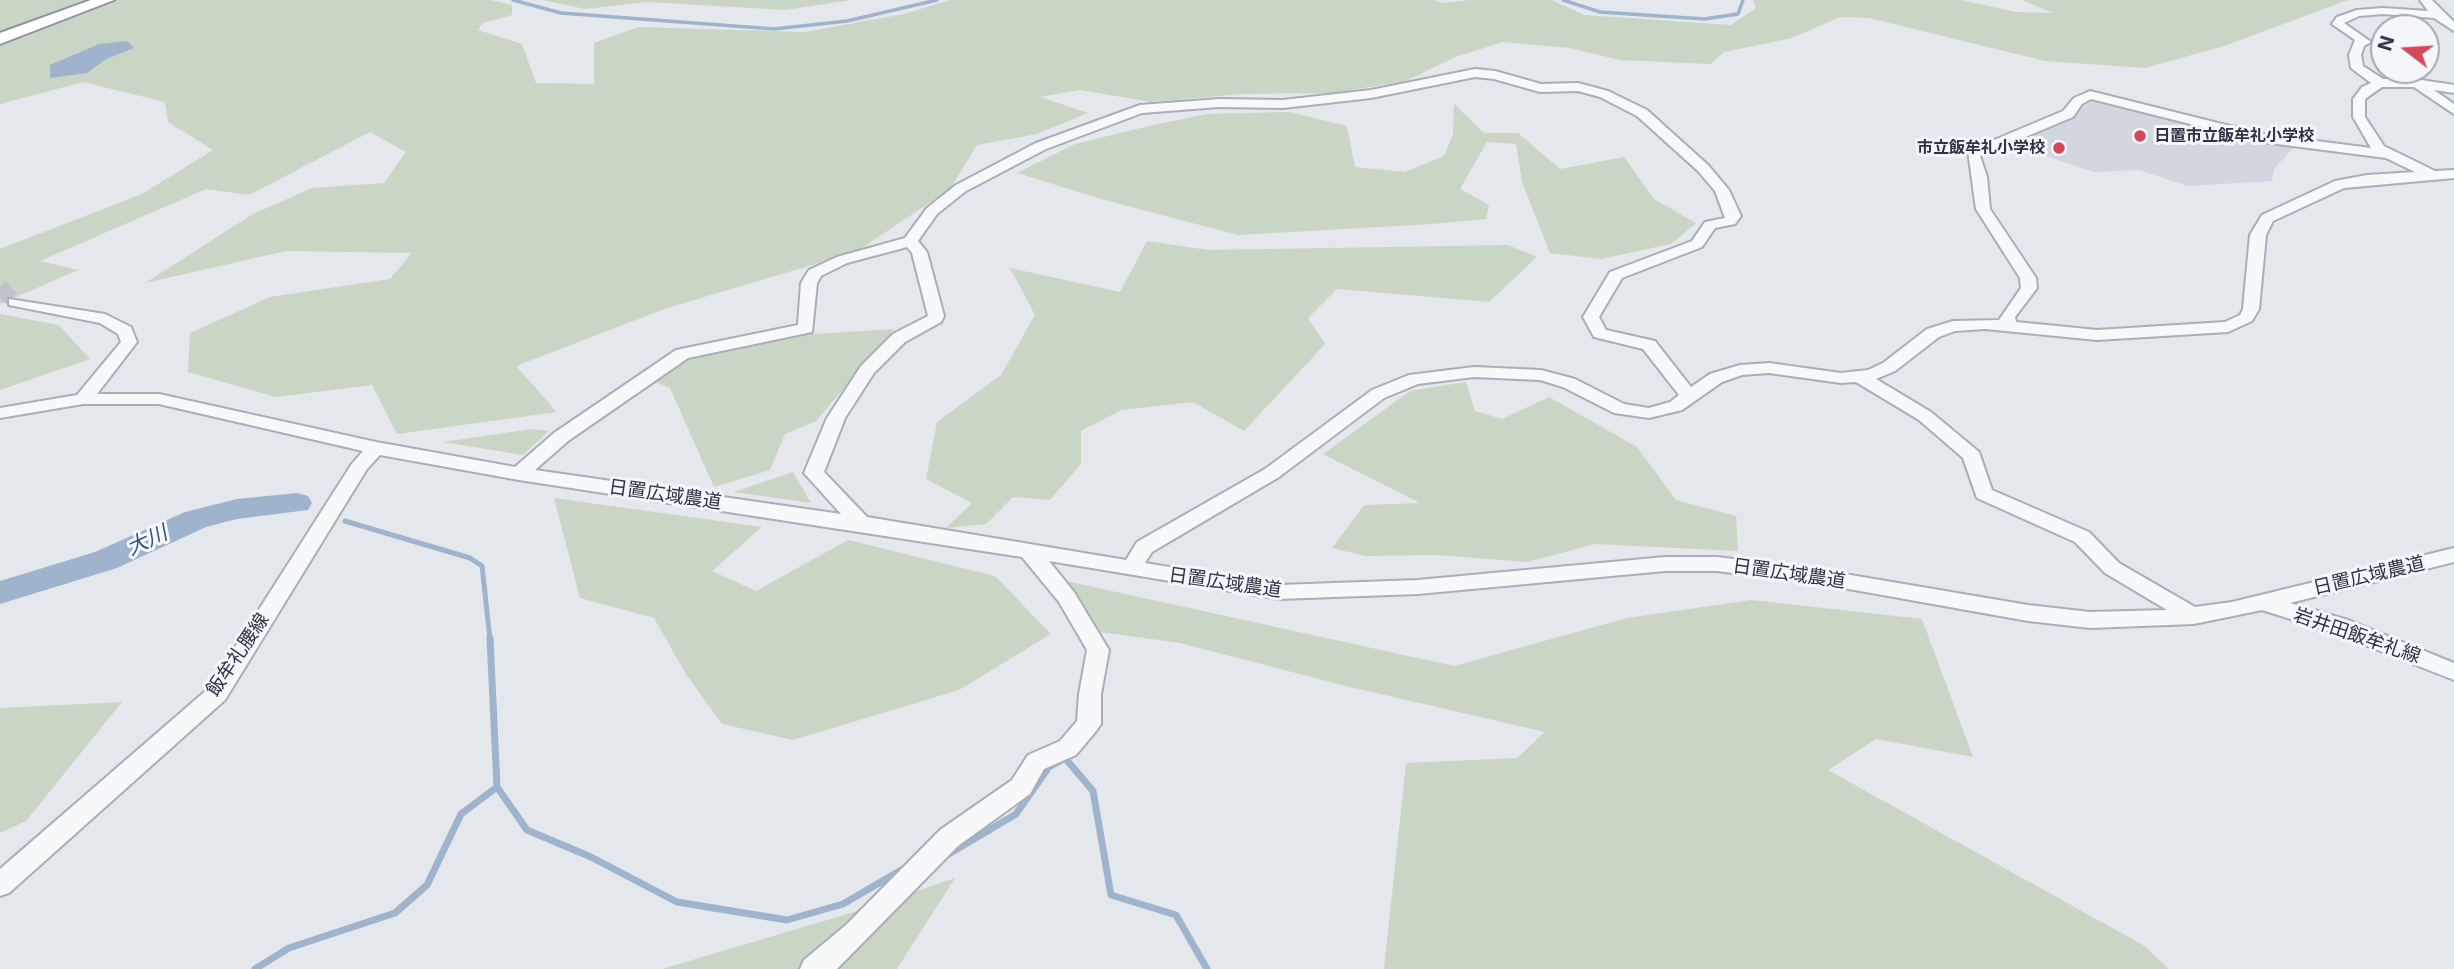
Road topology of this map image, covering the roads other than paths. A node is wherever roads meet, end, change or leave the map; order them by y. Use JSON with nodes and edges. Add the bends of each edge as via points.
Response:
{"nodes":[{"id":1,"x":106,"y":0,"type":"edge"},
{"id":2,"x":2424,"y":14,"type":"edge"},
{"id":3,"x":2440,"y":17,"type":"edge"},
{"id":4,"x":2454,"y":28,"type":"edge"},
{"id":5,"x":0,"y":39,"type":"edge"},
{"id":6,"x":2370,"y":76,"type":"edge"},
{"id":7,"x":2378,"y":84,"type":"edge"},
{"id":8,"x":2416,"y":84,"type":"edge"},
{"id":9,"x":2422,"y":84,"type":"edge"},
{"id":10,"x":2454,"y":89,"type":"edge"},
{"id":11,"x":2454,"y":110,"type":"edge"},
{"id":12,"x":2384,"y":154,"type":"junction"},
{"id":13,"x":2431,"y":174,"type":"junction"},
{"id":14,"x":2454,"y":174,"type":"edge"},
{"id":15,"x":910,"y":241,"type":"junction"},
{"id":16,"x":15,"y":303,"type":"tunnel mouth"},
{"id":17,"x":2008,"y":326,"type":"junction"},
{"id":18,"x":1860,"y":377,"type":"junction"},
{"id":19,"x":1692,"y":396,"type":"junction"},
{"id":20,"x":83,"y":399,"type":"junction"},
{"id":21,"x":0,"y":413,"type":"edge"},
{"id":22,"x":376,"y":449,"type":"junction"},
{"id":23,"x":519,"y":474,"type":"junction"},
{"id":24,"x":861,"y":523,"type":"junction"},
{"id":25,"x":1028,"y":550,"type":"junction"},
{"id":26,"x":2454,"y":555,"type":"edge"},
{"id":27,"x":1132,"y":568,"type":"junction"},
{"id":28,"x":2260,"y":602,"type":"junction"},
{"id":29,"x":2194,"y":616,"type":"junction"},
{"id":30,"x":2454,"y":672,"type":"edge"},
{"id":31,"x":0,"y":885,"type":"edge"},
{"id":32,"x":814,"y":969,"type":"edge"}],
"edges":[{"from":1,"to":5,"type":"highway"},
{"from":2,"to":6,"type":"street","via":[[2383,11],[2342,19],[2338,24],[2365,42],[2359,43],[2354,55],[2357,68]]},
{"from":3,"to":4,"type":"street"},
{"from":7,"to":12,"type":"street","via":[[2359,99],[2359,117]]},
{"from":8,"to":11,"type":"street"},
{"from":9,"to":10,"type":"street"},
{"from":12,"to":13,"type":"street"},
{"from":12,"to":17,"type":"street","via":[[2262,138],[2090,95],[2068,114],[1973,154],[1983,209],[2028,278],[2029,288],[2007,317]]},
{"from":13,"to":14,"type":"street"},
{"from":13,"to":17,"type":"street","via":[[2340,184],[2267,218],[2258,235],[2251,309],[2238,324],[2097,335]]},
{"from":15,"to":19,"type":"street","via":[[943,200],[982,176],[1053,141],[1140,109],[1283,104],[1371,94],[1475,74],[1540,88],[1578,87],[1642,113],[1675,140],[1722,190],[1734,216],[1710,225],[1697,244],[1616,275],[1591,317],[1601,333],[1649,345]]},
{"from":15,"to":23,"type":"street","via":[[842,260],[815,273],[809,283],[806,328],[682,354],[561,437]]},
{"from":15,"to":24,"type":"street","via":[[919,252],[936,316],[933,322],[899,338],[867,370],[836,418],[814,473]]},
{"from":16,"to":20,"type":"street","via":[[105,319],[125,331],[128,342],[124,349]]},
{"from":17,"to":18,"type":"street","via":[[1969,324],[1941,330],[1880,372]]},
{"from":18,"to":19,"type":"street","via":[[1754,368],[1728,373]]},
{"from":18,"to":29,"type":"street","via":[[1925,416],[1972,456],[1984,494],[2082,537],[2112,568]]},
{"from":19,"to":27,"type":"street","via":[[1662,411],[1641,412],[1620,408],[1541,375],[1474,372],[1415,379],[1378,394],[1272,472],[1144,547]]},
{"from":20,"to":21,"type":"street","name":"日置広域農道"},
{"from":20,"to":22,"type":"street","name":"日置広域農道","via":[[177,401]]},
{"from":22,"to":23,"type":"street","name":"日置広域農道"},
{"from":22,"to":31,"type":"street","name":"飯牟礼腰線","via":[[360,465],[217,694]]},
{"from":23,"to":24,"type":"street","name":"日置広域農道"},
{"from":24,"to":25,"type":"street","name":"日置広域農道"},
{"from":25,"to":27,"type":"street","name":"日置広域農道"},
{"from":25,"to":32,"type":"street","via":[[1067,597],[1098,650],[1089,724],[1068,748],[1036,762],[1021,787],[949,838],[856,934]]},
{"from":26,"to":28,"type":"street","name":"日置広域農道"},
{"from":27,"to":29,"type":"street","name":"日置広域農道","via":[[1279,592],[1329,592],[1665,564],[1717,564],[2041,615],[2090,620]]},
{"from":28,"to":29,"type":"street","name":"日置広域農道"},
{"from":28,"to":30,"type":"street","name":"岩井田飯牟礼線","via":[[2340,626]]}]}
